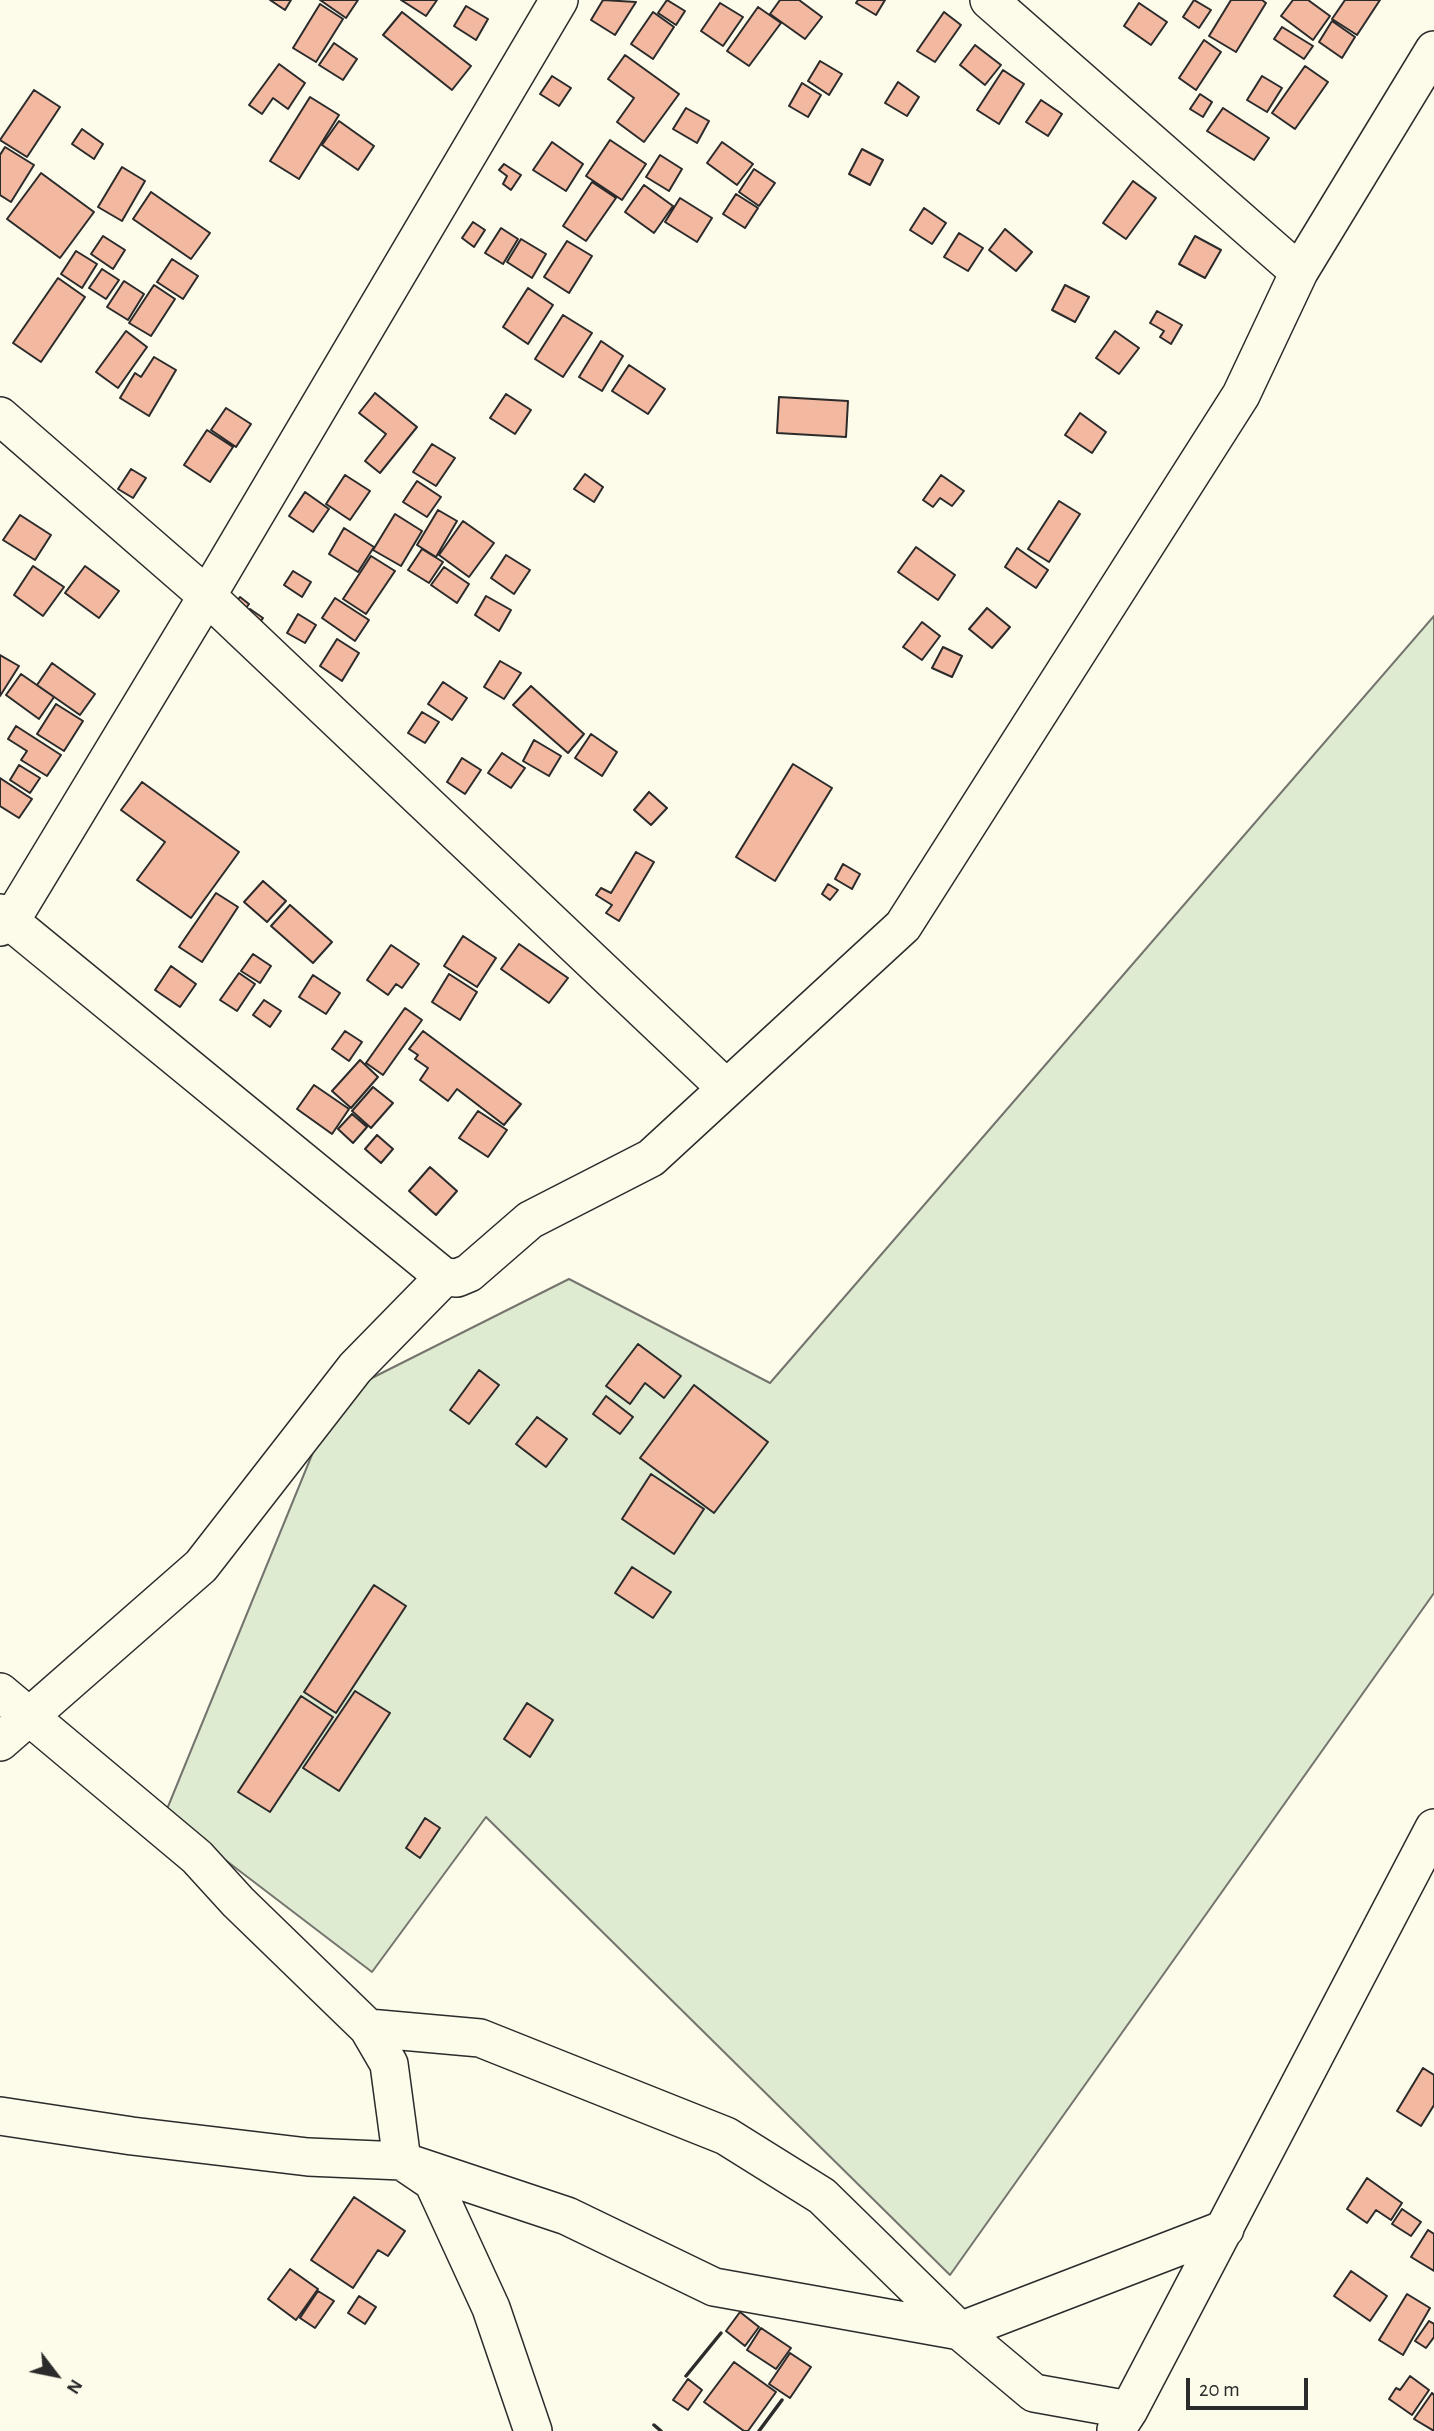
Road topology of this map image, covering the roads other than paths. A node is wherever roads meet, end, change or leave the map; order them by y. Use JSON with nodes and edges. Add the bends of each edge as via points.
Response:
{"nodes":[{"id":1,"x":559,"y":0,"type":"edge"},
{"id":2,"x":989,"y":0,"type":"edge"},
{"id":3,"x":1434,"y":50,"type":"edge"},
{"id":4,"x":1299,"y":272,"type":"junction"},
{"id":5,"x":0,"y":416,"type":"edge"},
{"id":6,"x":207,"y":596,"type":"junction"},
{"id":7,"x":4,"y":921,"type":"edge"},
{"id":8,"x":726,"y":1088,"type":"junction"},
{"id":9,"x":444,"y":1277,"type":"junction"},
{"id":10,"x":0,"y":1692,"type":"edge"},
{"id":11,"x":29,"y":1716,"type":"junction"},
{"id":12,"x":0,"y":1742,"type":"edge"},
{"id":13,"x":1434,"y":1828,"type":"edge"},
{"id":14,"x":368,"y":2028,"type":"junction"},
{"id":15,"x":0,"y":2116,"type":"edge"},
{"id":16,"x":402,"y":2161,"type":"junction"},
{"id":17,"x":1224,"y":2229,"type":"junction"},
{"id":18,"x":960,"y":2331,"type":"junction"},
{"id":19,"x":1122,"y":2421,"type":"edge"},
{"id":20,"x":533,"y":2431,"type":"edge"}],
"edges":[{"from":1,"to":6,"type":"street"},
{"from":2,"to":4,"type":"street"},
{"from":3,"to":4,"type":"street"},
{"from":4,"to":8,"type":"street","via":[[1241,395],[903,926]]},
{"from":5,"to":6,"type":"street"},
{"from":6,"to":7,"type":"street"},
{"from":6,"to":8,"type":"street"},
{"from":7,"to":9,"type":"street"},
{"from":8,"to":9,"type":"street","via":[[651,1158],[530,1220],[469,1273]]},
{"from":9,"to":11,"type":"street","via":[[355,1368],[201,1566]]},
{"from":10,"to":11,"type":"street"},
{"from":11,"to":12,"type":"street"},
{"from":11,"to":14,"type":"street","via":[[197,1857]]},
{"from":13,"to":17,"type":"street"},
{"from":14,"to":16,"type":"street","via":[[389,2064]]},
{"from":14,"to":18,"type":"street","via":[[480,2038],[726,2136],[822,2196]]},
{"from":15,"to":16,"type":"street","via":[[308,2157]]},
{"from":16,"to":18,"type":"street","via":[[567,2216],[714,2287]]},
{"from":16,"to":20,"type":"street","via":[[433,2182],[491,2308]]},
{"from":17,"to":18,"type":"street"},
{"from":17,"to":19,"type":"street"},
{"from":18,"to":19,"type":"street","via":[[1034,2393]]}]}
